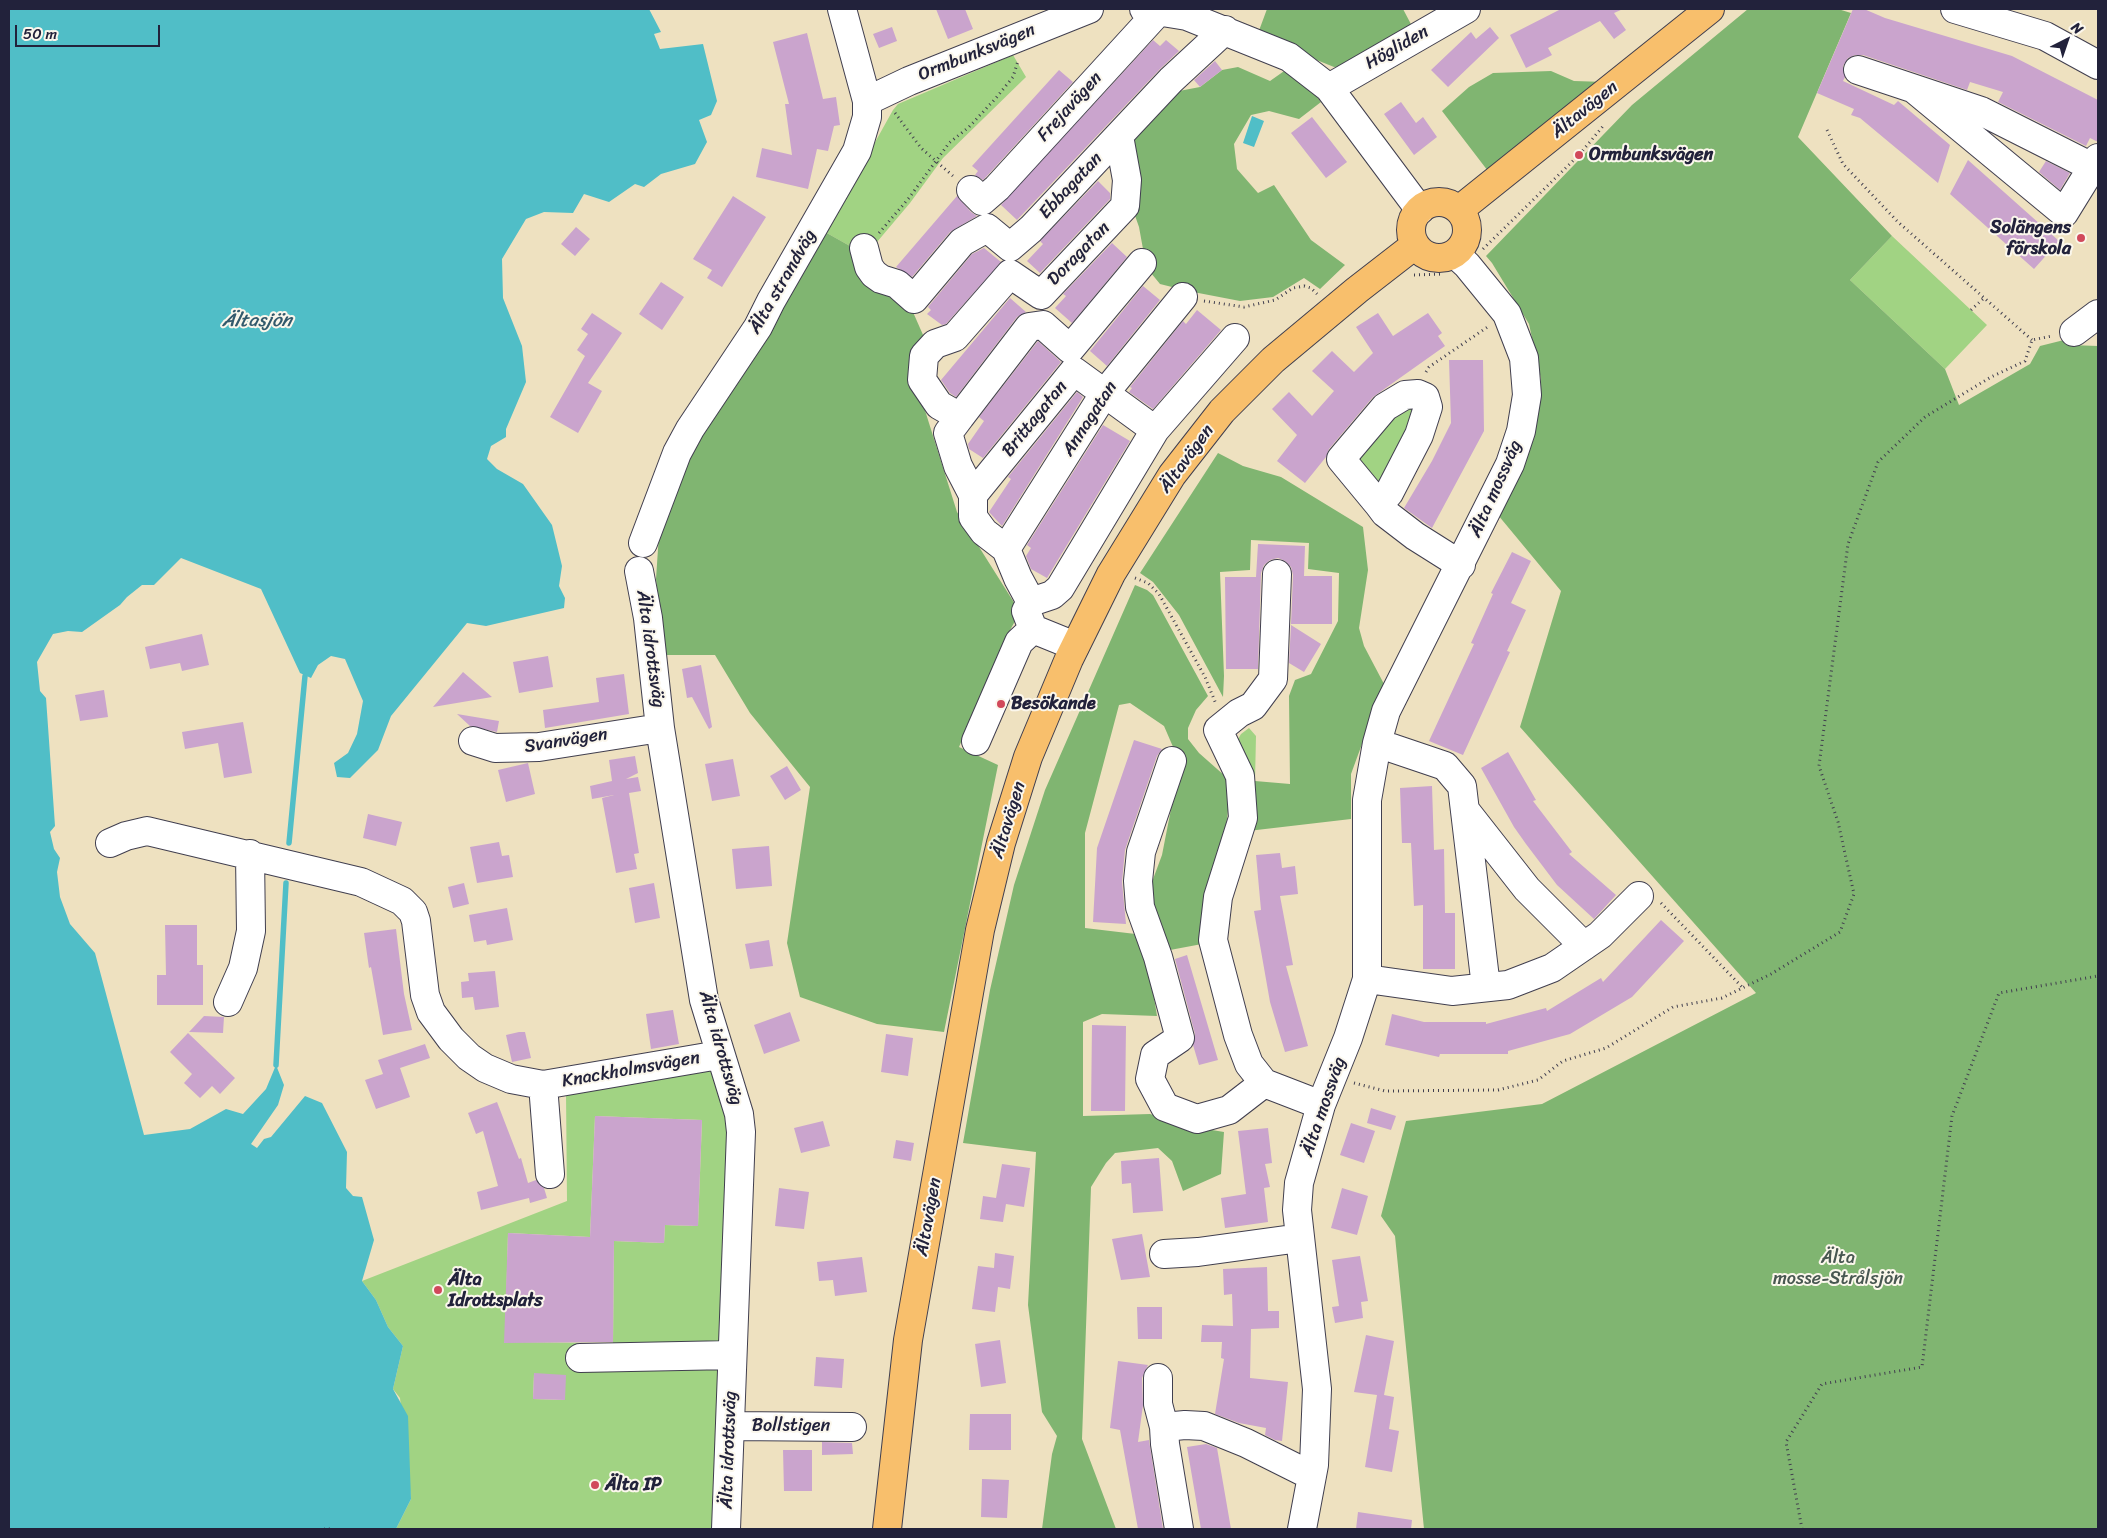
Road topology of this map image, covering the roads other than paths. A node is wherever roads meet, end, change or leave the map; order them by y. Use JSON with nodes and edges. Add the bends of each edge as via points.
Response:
{"nodes":[{"id":1,"x":842,"y":9,"type":"edge"},
{"id":2,"x":1090,"y":9,"type":"edge"},
{"id":3,"x":1466,"y":9,"type":"edge"},
{"id":4,"x":1710,"y":9,"type":"edge"},
{"id":5,"x":1955,"y":9,"type":"edge"},
{"id":6,"x":1151,"y":10,"type":"edge"},
{"id":7,"x":1225,"y":30,"type":"junction"},
{"id":8,"x":2098,"y":65,"type":"edge"},
{"id":9,"x":1858,"y":70,"type":"dead end"},
{"id":10,"x":1328,"y":88,"type":"junction"},
{"id":11,"x":1914,"y":89,"type":"junction"},
{"id":12,"x":867,"y":101,"type":"junction"},
{"id":13,"x":1119,"y":136,"type":"junction"},
{"id":14,"x":2095,"y":162,"type":"edge"},
{"id":15,"x":976,"y":195,"type":"road end"},
{"id":16,"x":1420,"y":210,"type":"junction"},
{"id":17,"x":1459,"y":210,"type":"junction"},
{"id":18,"x":1416,"y":245,"type":"junction"},
{"id":19,"x":864,"y":248,"type":"road end"},
{"id":20,"x":1461,"y":259,"type":"junction"},
{"id":21,"x":1142,"y":263,"type":"dead end"},
{"id":22,"x":1183,"y":297,"type":"road end"},
{"id":23,"x":2098,"y":314,"type":"edge"},
{"id":24,"x":2074,"y":332,"type":"road end"},
{"id":25,"x":1235,"y":338,"type":"dead end"},
{"id":26,"x":1104,"y":394,"type":"junction"},
{"id":27,"x":960,"y":417,"type":"junction"},
{"id":28,"x":1155,"y":430,"type":"junction"},
{"id":29,"x":973,"y":495,"type":"junction"},
{"id":30,"x":1379,"y":505,"type":"junction"},
{"id":31,"x":643,"y":543,"type":"dead end"},
{"id":32,"x":1006,"y":549,"type":"junction"},
{"id":33,"x":1461,"y":565,"type":"junction"},
{"id":34,"x":639,"y":570,"type":"dead end"},
{"id":35,"x":1277,"y":574,"type":"dead end"},
{"id":36,"x":1032,"y":602,"type":"junction"},
{"id":37,"x":1033,"y":629,"type":"junction"},
{"id":38,"x":1075,"y":646,"type":"junction"},
{"id":39,"x":660,"y":728,"type":"junction"},
{"id":40,"x":473,"y":741,"type":"dead end"},
{"id":41,"x":976,"y":741,"type":"dead end"},
{"id":42,"x":1377,"y":743,"type":"junction"},
{"id":43,"x":1172,"y":761,"type":"dead end"},
{"id":44,"x":1464,"y":810,"type":"junction"},
{"id":45,"x":110,"y":843,"type":"dead end"},
{"id":46,"x":250,"y":854,"type":"junction"},
{"id":47,"x":1639,"y":896,"type":"road end"},
{"id":48,"x":1584,"y":946,"type":"junction"},
{"id":49,"x":1367,"y":979,"type":"junction"},
{"id":50,"x":1486,"y":987,"type":"junction"},
{"id":51,"x":228,"y":1002,"type":"dead end"},
{"id":52,"x":719,"y":1055,"type":"junction"},
{"id":53,"x":1264,"y":1083,"type":"junction"},
{"id":54,"x":543,"y":1085,"type":"junction"},
{"id":55,"x":1320,"y":1105,"type":"junction"},
{"id":56,"x":550,"y":1174,"type":"dead end"},
{"id":57,"x":1300,"y":1238,"type":"junction"},
{"id":58,"x":1164,"y":1254,"type":"dead end"},
{"id":59,"x":732,"y":1355,"type":"junction"},
{"id":60,"x":580,"y":1358,"type":"dead end"},
{"id":61,"x":1158,"y":1378,"type":"dead end"},
{"id":62,"x":730,"y":1426,"type":"junction"},
{"id":63,"x":852,"y":1427,"type":"dead end"},
{"id":64,"x":1164,"y":1427,"type":"junction"},
{"id":65,"x":1312,"y":1476,"type":"junction"},
{"id":66,"x":726,"y":1529,"type":"edge"},
{"id":67,"x":887,"y":1529,"type":"edge"},
{"id":68,"x":1179,"y":1529,"type":"edge"},
{"id":69,"x":1302,"y":1529,"type":"edge"}],
"edges":[{"from":1,"to":12,"type":"street","name":"Älta strandväg"},
{"from":2,"to":12,"type":"street","name":"Ormbunksvägen"},
{"from":3,"to":10,"type":"street","name":"Högliden"},
{"from":4,"to":17,"type":"main road","name":"Ältavägen"},
{"from":5,"to":8,"type":"street","via":[[2044,36]]},
{"from":6,"to":7,"type":"street","via":[[1187,16]]},
{"from":6,"to":15,"type":"street","name":"Frejavägen","via":[[1092,83],[997,188]]},
{"from":7,"to":10,"type":"street","via":[[1289,57]]},
{"from":7,"to":13,"type":"street","name":"Ebbagatan","via":[[1171,80]]},
{"from":9,"to":11,"type":"street"},
{"from":10,"to":16,"type":"street"},
{"from":11,"to":14,"type":"street","via":[[1981,111]]},
{"from":11,"to":14,"type":"street","via":[[2064,213]]},
{"from":12,"to":31,"type":"street","name":"Älta strandväg","via":[[868,117],[857,151],[758,327],[690,429],[677,453]]},
{"from":13,"to":19,"type":"street","name":"Ebbagatan","via":[[1010,247],[987,228],[962,242],[914,300],[897,284],[874,274]]},
{"from":13,"to":27,"type":"street","name":"Doragatan","via":[[1127,180],[1125,206],[1041,295],[1010,274],[955,337],[935,344],[924,356],[922,380],[939,405]]},
{"from":16,"to":17,"type":"main road","via":[[1441,202]]},
{"from":16,"to":18,"type":"main road","via":[[1412,224],[1412,238]]},
{"from":17,"to":20,"type":"main road","via":[[1467,229]]},
{"from":18,"to":20,"type":"main road","via":[[1425,255]]},
{"from":18,"to":38,"type":"main road","name":"Ältavägen","via":[[1273,360],[1222,412],[1172,475],[1111,574]]},
{"from":20,"to":33,"type":"street","name":"Älta mossväg","via":[[1507,314],[1524,358],[1527,394],[1522,431],[1510,464]]},
{"from":21,"to":27,"type":"street","via":[[1070,349],[1043,325],[1029,327]]},
{"from":22,"to":26,"type":"street","name":"Annagatan"},
{"from":23,"to":24,"type":"street"},
{"from":25,"to":28,"type":"street"},
{"from":26,"to":28,"type":"street"},
{"from":26,"to":29,"type":"street","name":"Brittagatan","via":[[1074,371]]},
{"from":26,"to":32,"type":"street","name":"Annagatan"},
{"from":27,"to":29,"type":"street","via":[[948,433],[958,466]]},
{"from":28,"to":36,"type":"street","via":[[1060,588],[1052,595]]},
{"from":29,"to":32,"type":"street","via":[[973,517],[984,532]]},
{"from":30,"to":30,"type":"street","via":[[1341,459],[1385,407],[1405,395],[1418,394],[1425,397],[1428,407],[1419,435]]},
{"from":30,"to":33,"type":"street","via":[[1415,536]]},
{"from":32,"to":36,"type":"street"},
{"from":33,"to":42,"type":"street","name":"Älta mossväg","via":[[1386,711]]},
{"from":34,"to":39,"type":"street","name":"Älta idrottsväg","via":[[648,618]]},
{"from":35,"to":53,"type":"street","via":[[1273,679],[1253,706],[1218,730],[1240,776],[1243,818],[1218,898],[1213,940],[1238,1035],[1249,1064]]},
{"from":36,"to":37,"type":"street","via":[[1026,611]]},
{"from":37,"to":38,"type":"street"},
{"from":37,"to":41,"type":"street","via":[[1019,642]]},
{"from":38,"to":67,"type":"main road","name":"Ältavägen","via":[[1028,757],[1001,843],[980,930],[908,1340]]},
{"from":39,"to":40,"type":"street","name":"Svanvägen","via":[[539,747],[495,748]]},
{"from":39,"to":52,"type":"street","name":"Älta idrottsväg","via":[[704,1000]]},
{"from":42,"to":44,"type":"street","via":[[1445,766],[1462,786]]},
{"from":42,"to":49,"type":"street","name":"Älta mossväg","via":[[1367,800]]},
{"from":43,"to":53,"type":"street","via":[[1141,852],[1138,881],[1140,907],[1158,957],[1180,1038],[1155,1055],[1150,1079],[1165,1107],[1197,1119],[1229,1110]]},
{"from":44,"to":48,"type":"street","via":[[1527,889]]},
{"from":44,"to":50,"type":"street"},
{"from":45,"to":46,"type":"street","name":"Knackholmsvägen","via":[[147,830]]},
{"from":46,"to":51,"type":"street","via":[[251,931],[243,968]]},
{"from":46,"to":54,"type":"street","name":"Knackholmsvägen","via":[[361,882],[402,901],[413,912],[416,921],[425,995],[440,1026],[469,1057],[485,1068],[512,1079]]},
{"from":47,"to":48,"type":"street","via":[[1600,935]]},
{"from":48,"to":50,"type":"street","via":[[1552,968],[1508,984]]},
{"from":49,"to":50,"type":"street","via":[[1452,991]]},
{"from":49,"to":55,"type":"street","name":"Älta mossväg","via":[[1348,1038]]},
{"from":52,"to":54,"type":"street","name":"Knackholmsvägen"},
{"from":52,"to":59,"type":"street","name":"Älta idrottsväg","via":[[739,1114],[741,1132]]},
{"from":53,"to":55,"type":"street"},
{"from":54,"to":56,"type":"street","name":"Knackholmsvägen"},
{"from":55,"to":57,"type":"street","name":"Älta mossväg","via":[[1299,1183]]},
{"from":57,"to":58,"type":"street"},
{"from":57,"to":65,"type":"street","name":"Älta mossväg","via":[[1317,1389]]},
{"from":59,"to":60,"type":"street"},
{"from":59,"to":62,"type":"street","name":"Älta idrottsväg"},
{"from":61,"to":64,"type":"street","via":[[1158,1404]]},
{"from":62,"to":63,"type":"street","name":"Bollstigen"},
{"from":62,"to":66,"type":"street","name":"Älta idrottsväg"},
{"from":64,"to":65,"type":"street","via":[[1204,1426]]},
{"from":64,"to":68,"type":"street"},
{"from":65,"to":69,"type":"street","name":"Älta mossväg"}]}
